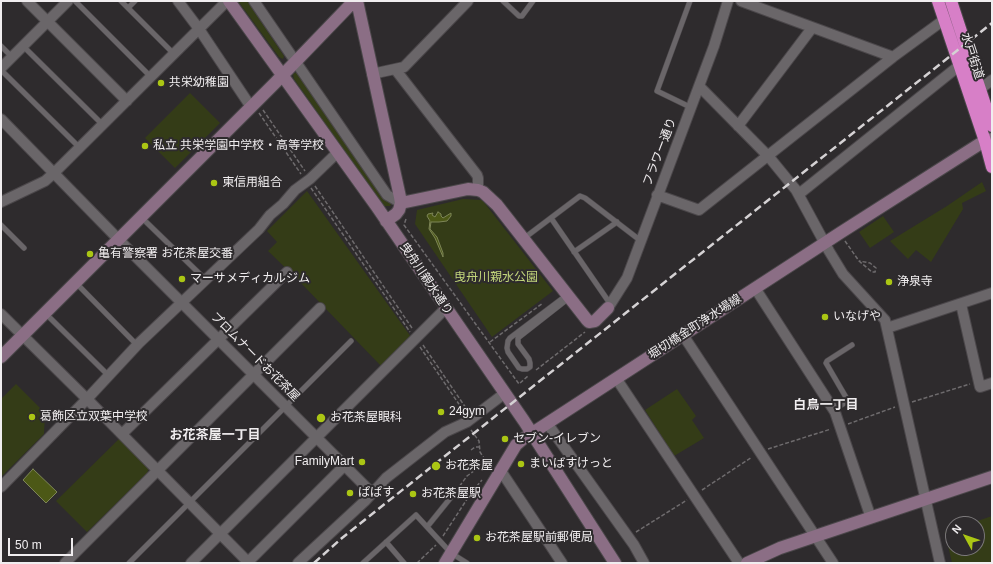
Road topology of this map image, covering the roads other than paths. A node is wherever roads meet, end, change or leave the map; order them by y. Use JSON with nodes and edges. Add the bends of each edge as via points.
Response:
{"nodes":[{"id":1,"x":27,"y":1,"type":"edge"},
{"id":2,"x":68,"y":1,"type":"edge"},
{"id":3,"x":75,"y":1,"type":"edge"},
{"id":4,"x":121,"y":1,"type":"edge"},
{"id":5,"x":135,"y":1,"type":"edge"},
{"id":6,"x":178,"y":1,"type":"edge"},
{"id":7,"x":228,"y":1,"type":"edge"},
{"id":8,"x":254,"y":1,"type":"edge"},
{"id":9,"x":355,"y":1,"type":"edge"},
{"id":10,"x":468,"y":1,"type":"edge"},
{"id":11,"x":503,"y":1,"type":"edge"},
{"id":12,"x":533,"y":1,"type":"edge"},
{"id":13,"x":690,"y":1,"type":"edge"},
{"id":14,"x":728,"y":1,"type":"edge"},
{"id":15,"x":741,"y":1,"type":"edge"},
{"id":16,"x":938,"y":1,"type":"edge"},
{"id":17,"x":951,"y":1,"type":"edge"},
{"id":18,"x":128,"y":8,"type":"junction"},
{"id":19,"x":944,"y":19,"type":"junction"},
{"id":20,"x":48,"y":21,"type":"junction"},
{"id":21,"x":812,"y":28,"type":"junction"},
{"id":22,"x":199,"y":29,"type":"junction"},
{"id":23,"x":1,"y":46,"type":"edge"},
{"id":24,"x":23,"y":46,"type":"junction"},
{"id":25,"x":174,"y":54,"type":"junction"},
{"id":26,"x":12,"y":57,"type":"junction"},
{"id":27,"x":892,"y":57,"type":"junction"},
{"id":28,"x":295,"y":62,"type":"junction"},
{"id":29,"x":960,"y":65,"type":"junction"},
{"id":30,"x":1,"y":69,"type":"edge"},
{"id":31,"x":395,"y":69,"type":"junction"},
{"id":32,"x":372,"y":74,"type":"junction"},
{"id":33,"x":283,"y":75,"type":"junction"},
{"id":34,"x":152,"y":77,"type":"junction"},
{"id":35,"x":992,"y":80,"type":"edge"},
{"id":36,"x":699,"y":86,"type":"junction"},
{"id":37,"x":980,"y":89,"type":"junction"},
{"id":38,"x":127,"y":101,"type":"junction"},
{"id":39,"x":255,"y":106,"type":"junction"},
{"id":40,"x":690,"y":108,"type":"junction"},
{"id":41,"x":1,"y":120,"type":"edge"},
{"id":42,"x":103,"y":125,"type":"junction"},
{"id":43,"x":738,"y":126,"type":"junction"},
{"id":44,"x":992,"y":126,"type":"edge"},
{"id":45,"x":988,"y":140,"type":"edge"},
{"id":46,"x":80,"y":148,"type":"junction"},
{"id":47,"x":338,"y":152,"type":"junction"},
{"id":48,"x":769,"y":157,"type":"junction"},
{"id":49,"x":992,"y":167,"type":"edge"},
{"id":50,"x":54,"y":173,"type":"junction"},
{"id":51,"x":478,"y":190,"type":"junction"},
{"id":52,"x":799,"y":194,"type":"junction"},
{"id":53,"x":657,"y":195,"type":"junction"},
{"id":54,"x":1,"y":202,"type":"edge"},
{"id":55,"x":401,"y":204,"type":"junction"},
{"id":56,"x":141,"y":217,"type":"junction"},
{"id":57,"x":551,"y":218,"type":"junction"},
{"id":58,"x":386,"y":221,"type":"junction"},
{"id":59,"x":617,"y":222,"type":"junction"},
{"id":60,"x":1,"y":225,"type":"edge"},
{"id":61,"x":119,"y":239,"type":"junction"},
{"id":62,"x":523,"y":239,"type":"junction"},
{"id":63,"x":641,"y":241,"type":"junction"},
{"id":64,"x":824,"y":243,"type":"junction"},
{"id":65,"x":24,"y":248,"type":"dead end"},
{"id":66,"x":574,"y":252,"type":"junction"},
{"id":67,"x":287,"y":272,"type":"dead end"},
{"id":68,"x":206,"y":280,"type":"junction"},
{"id":69,"x":75,"y":282,"type":"junction"},
{"id":70,"x":755,"y":288,"type":"junction"},
{"id":71,"x":992,"y":293,"type":"edge"},
{"id":72,"x":568,"y":297,"type":"junction"},
{"id":73,"x":182,"y":303,"type":"junction"},
{"id":74,"x":961,"y":304,"type":"junction"},
{"id":75,"x":610,"y":306,"type":"junction"},
{"id":76,"x":320,"y":308,"type":"dead end"},
{"id":77,"x":446,"y":308,"type":"junction"},
{"id":78,"x":45,"y":313,"type":"junction"},
{"id":79,"x":1,"y":314,"type":"edge"},
{"id":80,"x":887,"y":328,"type":"junction"},
{"id":81,"x":23,"y":335,"type":"junction"},
{"id":82,"x":683,"y":335,"type":"junction"},
{"id":83,"x":219,"y":340,"type":"junction"},
{"id":84,"x":351,"y":341,"type":"dead end"},
{"id":85,"x":137,"y":345,"type":"junction"},
{"id":86,"x":852,"y":345,"type":"dead end"},
{"id":87,"x":1,"y":357,"type":"edge"},
{"id":88,"x":253,"y":374,"type":"junction"},
{"id":89,"x":108,"y":375,"type":"junction"},
{"id":90,"x":616,"y":378,"type":"junction"},
{"id":91,"x":992,"y":383,"type":"edge"},
{"id":92,"x":505,"y":393,"type":"junction"},
{"id":93,"x":88,"y":399,"type":"junction"},
{"id":94,"x":286,"y":406,"type":"junction"},
{"id":95,"x":834,"y":410,"type":"junction"},
{"id":96,"x":547,"y":423,"type":"junction"},
{"id":97,"x":532,"y":432,"type":"junction"},
{"id":98,"x":122,"y":434,"type":"junction"},
{"id":99,"x":316,"y":437,"type":"junction"},
{"id":100,"x":345,"y":465,"type":"junction"},
{"id":101,"x":158,"y":470,"type":"junction"},
{"id":102,"x":495,"y":472,"type":"junction"},
{"id":103,"x":992,"y":477,"type":"edge"},
{"id":104,"x":1,"y":487,"type":"edge"},
{"id":105,"x":372,"y":493,"type":"junction"},
{"id":106,"x":452,"y":496,"type":"road end"},
{"id":107,"x":925,"y":500,"type":"junction"},
{"id":108,"x":190,"y":502,"type":"junction"},
{"id":109,"x":871,"y":518,"type":"junction"},
{"id":110,"x":427,"y":527,"type":"junction"},
{"id":111,"x":220,"y":534,"type":"junction"},
{"id":112,"x":816,"y":536,"type":"junction"},
{"id":113,"x":386,"y":542,"type":"junction"},
{"id":114,"x":448,"y":558,"type":"edge"},
{"id":115,"x":65,"y":563,"type":"edge"},
{"id":116,"x":129,"y":563,"type":"edge"},
{"id":117,"x":191,"y":563,"type":"edge"},
{"id":118,"x":248,"y":563,"type":"edge"},
{"id":119,"x":298,"y":563,"type":"edge"},
{"id":120,"x":363,"y":563,"type":"edge"},
{"id":121,"x":404,"y":563,"type":"edge"},
{"id":122,"x":467,"y":563,"type":"edge"},
{"id":123,"x":562,"y":563,"type":"edge"},
{"id":124,"x":615,"y":563,"type":"edge"},
{"id":125,"x":644,"y":563,"type":"edge"},
{"id":126,"x":739,"y":563,"type":"edge"},
{"id":127,"x":747,"y":563,"type":"edge"},
{"id":128,"x":833,"y":563,"type":"edge"},
{"id":129,"x":940,"y":563,"type":"edge"}],
"edges":[{"from":1,"to":20,"type":"street"},
{"from":2,"to":20,"type":"street"},
{"from":3,"to":34,"type":"lane"},
{"from":4,"to":18,"type":"lane"},
{"from":5,"to":18,"type":"lane"},
{"from":6,"to":22,"type":"street"},
{"from":7,"to":22,"type":"street"},
{"from":7,"to":33,"type":"street","name":"曳舟川親水通り"},
{"from":8,"to":28,"type":"street"},
{"from":9,"to":28,"type":"street"},
{"from":9,"to":32,"type":"street"},
{"from":10,"to":31,"type":"street","via":[[404,67]]},
{"from":11,"to":12,"type":"lane","via":[[522,16]]},
{"from":13,"to":40,"type":"lane","via":[[657,91]]},
{"from":14,"to":36,"type":"street","name":"フラワー通り"},
{"from":15,"to":21,"type":"street"},
{"from":16,"to":19,"type":"highway","name":"水戸街道"},
{"from":17,"to":37,"type":"highway","name":"水戸街道"},
{"from":18,"to":25,"type":"lane"},
{"from":19,"to":27,"type":"street"},
{"from":19,"to":29,"type":"highway","name":"水戸街道"},
{"from":20,"to":24,"type":"street"},
{"from":20,"to":38,"type":"street"},
{"from":21,"to":27,"type":"street"},
{"from":21,"to":43,"type":"street"},
{"from":22,"to":25,"type":"street"},
{"from":22,"to":39,"type":"street"},
{"from":23,"to":26,"type":"lane"},
{"from":24,"to":26,"type":"street"},
{"from":24,"to":42,"type":"lane"},
{"from":25,"to":34,"type":"street"},
{"from":26,"to":30,"type":"street"},
{"from":27,"to":48,"type":"street"},
{"from":28,"to":33,"type":"street"},
{"from":28,"to":55,"type":"street","via":[[387,195]]},
{"from":29,"to":45,"type":"highway","name":"水戸街道"},
{"from":29,"to":52,"type":"street"},
{"from":30,"to":46,"type":"lane"},
{"from":31,"to":32,"type":"street"},
{"from":31,"to":51,"type":"street","via":[[477,175]]},
{"from":32,"to":55,"type":"street"},
{"from":33,"to":39,"type":"street"},
{"from":33,"to":47,"type":"street","name":"曳舟川親水通り"},
{"from":34,"to":38,"type":"street"},
{"from":35,"to":37,"type":"street"},
{"from":36,"to":40,"type":"street","name":"フラワー通り"},
{"from":36,"to":43,"type":"street"},
{"from":37,"to":44,"type":"highway","name":"水戸街道"},
{"from":38,"to":42,"type":"street"},
{"from":39,"to":56,"type":"street"},
{"from":40,"to":53,"type":"street","name":"フラワー通り"},
{"from":41,"to":50,"type":"street","name":"プロムナードお花茶屋"},
{"from":42,"to":46,"type":"street"},
{"from":43,"to":48,"type":"street"},
{"from":45,"to":49,"type":"highway","name":"水戸街道"},
{"from":45,"to":64,"type":"street","name":"堀切橋金町浄水場線"},
{"from":46,"to":50,"type":"street"},
{"from":47,"to":58,"type":"street","name":"曳舟川親水通り"},
{"from":47,"to":68,"type":"street","via":[[309,181],[295,190]]},
{"from":48,"to":52,"type":"street"},
{"from":48,"to":53,"type":"street","via":[[699,210]]},
{"from":50,"to":54,"type":"street"},
{"from":50,"to":61,"type":"street","name":"プロムナードお花茶屋"},
{"from":51,"to":55,"type":"street"},
{"from":51,"to":62,"type":"street","via":[[491,198]]},
{"from":52,"to":64,"type":"street"},
{"from":53,"to":63,"type":"street","name":"フラワー通り"},
{"from":55,"to":58,"type":"street","via":[[396,214]]},
{"from":56,"to":61,"type":"street"},
{"from":56,"to":68,"type":"lane"},
{"from":57,"to":59,"type":"lane","via":[[580,196]]},
{"from":57,"to":62,"type":"lane"},
{"from":57,"to":66,"type":"lane"},
{"from":58,"to":77,"type":"street","name":"曳舟川親水通り"},
{"from":59,"to":63,"type":"lane"},
{"from":59,"to":66,"type":"lane"},
{"from":60,"to":65,"type":"lane"},
{"from":61,"to":69,"type":"street"},
{"from":61,"to":73,"type":"street","name":"プロムナードお花茶屋"},
{"from":62,"to":72,"type":"street"},
{"from":63,"to":75,"type":"street","name":"フラワー通り","via":[[625,283]]},
{"from":64,"to":70,"type":"street","name":"堀切橋金町浄水場線"},
{"from":64,"to":80,"type":"street","via":[[843,274],[885,320]]},
{"from":66,"to":75,"type":"lane"},
{"from":67,"to":83,"type":"street"},
{"from":68,"to":73,"type":"street"},
{"from":69,"to":78,"type":"street"},
{"from":69,"to":85,"type":"lane"},
{"from":70,"to":82,"type":"street","name":"堀切橋金町浄水場線"},
{"from":70,"to":95,"type":"street"},
{"from":71,"to":74,"type":"street"},
{"from":72,"to":72,"type":"lane","via":[[518,338],[518,344],[530,359],[530,367],[519,368],[508,352],[510,338]]},
{"from":72,"to":75,"type":"street","via":[[589,322],[600,318]]},
{"from":73,"to":83,"type":"street","name":"プロムナードお花茶屋"},
{"from":73,"to":85,"type":"street"},
{"from":74,"to":80,"type":"street"},
{"from":74,"to":91,"type":"street","via":[[980,387]]},
{"from":76,"to":88,"type":"street"},
{"from":77,"to":92,"type":"street","name":"曳舟川親水通り"},
{"from":77,"to":99,"type":"street"},
{"from":78,"to":81,"type":"street"},
{"from":78,"to":89,"type":"lane"},
{"from":79,"to":81,"type":"street"},
{"from":80,"to":107,"type":"street"},
{"from":81,"to":87,"type":"street"},
{"from":81,"to":93,"type":"street"},
{"from":82,"to":90,"type":"street","name":"堀切橋金町浄水場線"},
{"from":82,"to":112,"type":"street"},
{"from":83,"to":88,"type":"street","name":"プロムナードお花茶屋"},
{"from":83,"to":98,"type":"street"},
{"from":84,"to":94,"type":"lane"},
{"from":85,"to":89,"type":"street"},
{"from":86,"to":95,"type":"lane","via":[[826,363],[847,400]]},
{"from":88,"to":94,"type":"street","name":"プロムナードお花茶屋"},
{"from":88,"to":101,"type":"street"},
{"from":89,"to":93,"type":"street"},
{"from":90,"to":96,"type":"street","name":"堀切橋金町浄水場線"},
{"from":90,"to":126,"type":"street"},
{"from":92,"to":97,"type":"street","name":"曳舟川親水通り"},
{"from":92,"to":105,"type":"street","via":[[470,420],[445,432],[386,478]]},
{"from":93,"to":98,"type":"street"},
{"from":93,"to":104,"type":"street"},
{"from":94,"to":99,"type":"street","name":"プロムナードお花茶屋"},
{"from":94,"to":108,"type":"lane"},
{"from":95,"to":109,"type":"street"},
{"from":96,"to":97,"type":"street","name":"堀切橋金町浄水場線"},
{"from":96,"to":125,"type":"street"},
{"from":97,"to":102,"type":"street","name":"堀切橋金町浄水場線","via":[[516,445]]},
{"from":97,"to":124,"type":"street","name":"曳舟川親水通り"},
{"from":98,"to":101,"type":"street"},
{"from":99,"to":100,"type":"street","name":"プロムナードお花茶屋"},
{"from":99,"to":111,"type":"street"},
{"from":100,"to":105,"type":"street","name":"プロムナードお花茶屋"},
{"from":100,"to":118,"type":"street"},
{"from":101,"to":108,"type":"street"},
{"from":101,"to":115,"type":"street"},
{"from":102,"to":114,"type":"street","name":"堀切橋金町浄水場線"},
{"from":102,"to":123,"type":"street"},
{"from":103,"to":107,"type":"street"},
{"from":105,"to":119,"type":"street"},
{"from":106,"to":110,"type":"lane"},
{"from":107,"to":109,"type":"street"},
{"from":107,"to":129,"type":"street"},
{"from":108,"to":111,"type":"street"},
{"from":108,"to":116,"type":"lane"},
{"from":109,"to":112,"type":"street"},
{"from":110,"to":113,"type":"lane","via":[[416,515]]},
{"from":110,"to":114,"type":"lane","via":[[440,540]]},
{"from":111,"to":117,"type":"street"},
{"from":111,"to":118,"type":"street"},
{"from":112,"to":127,"type":"street"},
{"from":112,"to":128,"type":"street"},
{"from":113,"to":120,"type":"lane"},
{"from":113,"to":121,"type":"lane"},
{"from":114,"to":122,"type":"lane"}]}
